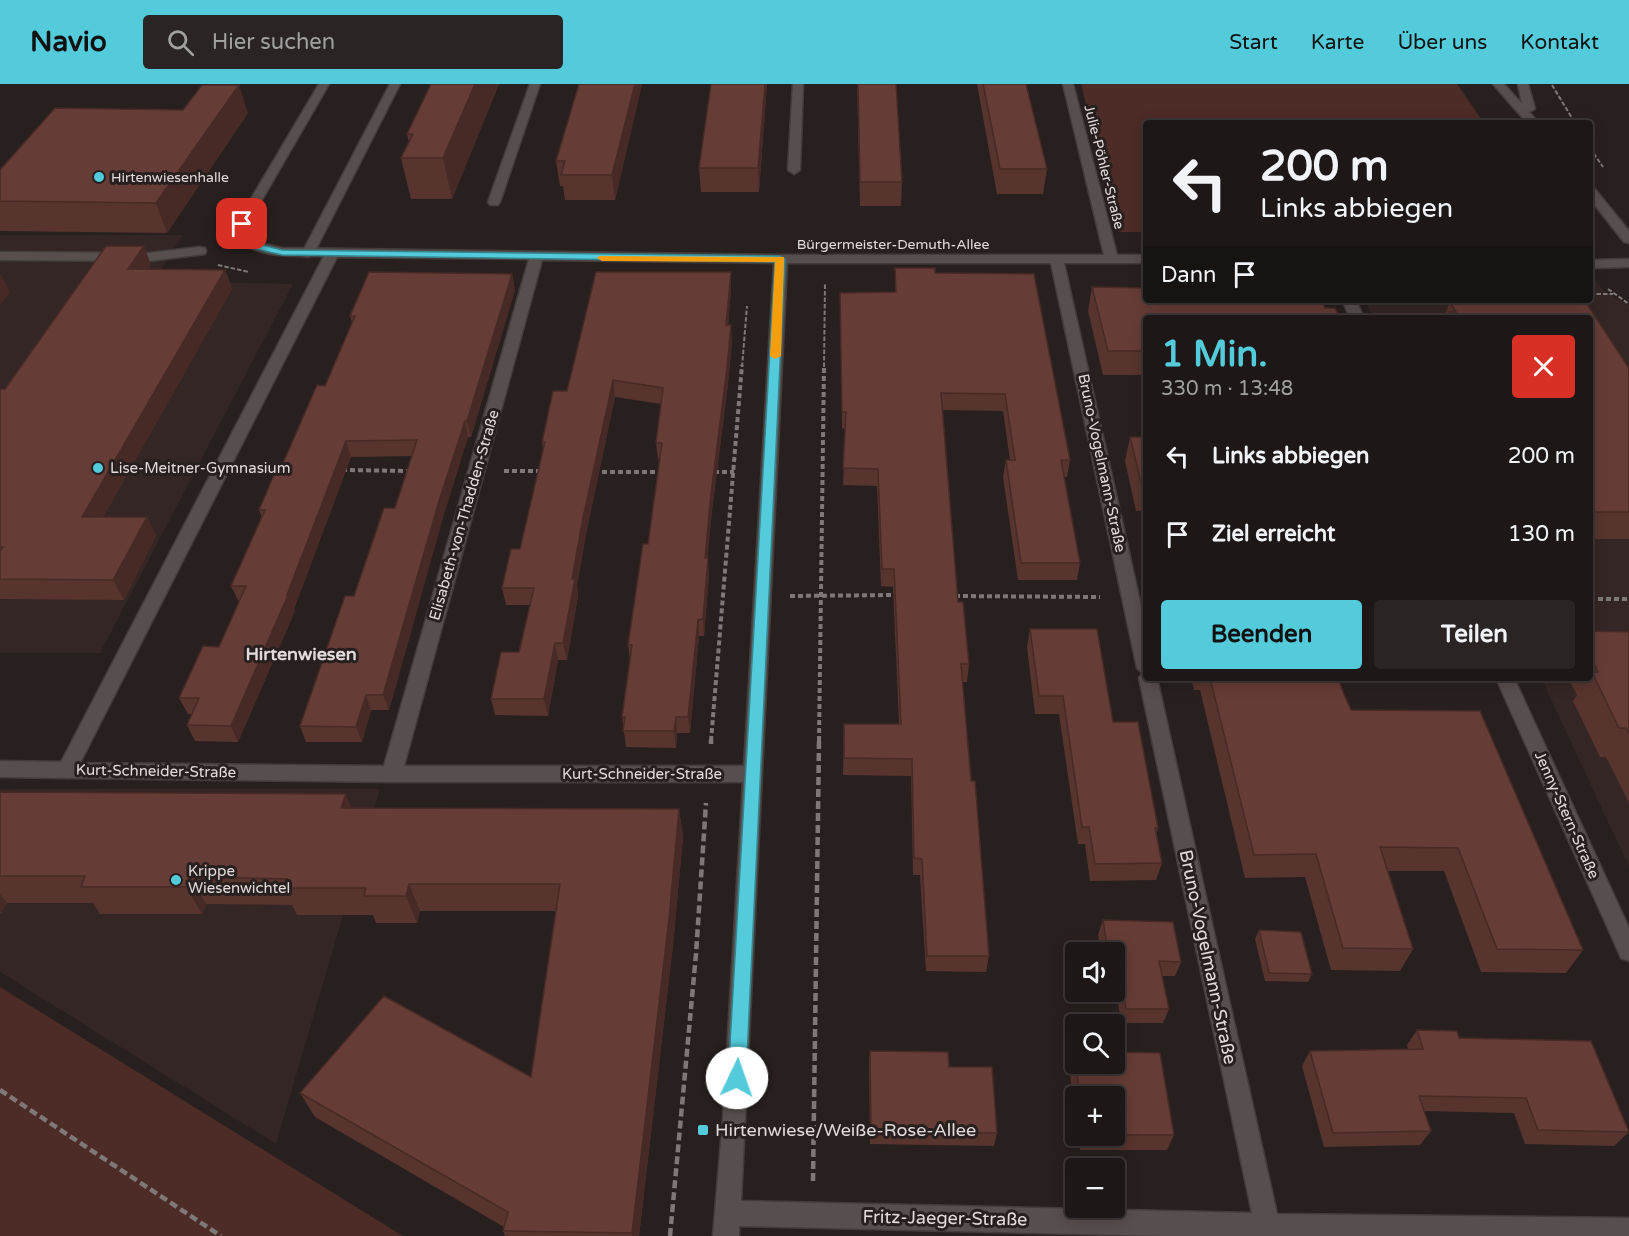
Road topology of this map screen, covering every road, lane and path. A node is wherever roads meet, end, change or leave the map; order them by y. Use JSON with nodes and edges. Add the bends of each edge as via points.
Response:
{"nodes":[{"id":1,"x":324,"y":84,"type":"edge"},
{"id":2,"x":395,"y":84,"type":"edge"},
{"id":3,"x":535,"y":84,"type":"edge"},
{"id":4,"x":798,"y":84,"type":"edge"},
{"id":5,"x":1068,"y":84,"type":"edge"},
{"id":6,"x":1498,"y":84,"type":"edge"},
{"id":7,"x":1511,"y":84,"type":"edge"},
{"id":8,"x":1522,"y":84,"type":"edge"},
{"id":9,"x":1551,"y":84,"type":"edge"},
{"id":10,"x":1529,"y":109,"type":"junction"},
{"id":11,"x":1532,"y":120,"type":"edge"},
{"id":12,"x":1534,"y":120,"type":"edge"},
{"id":13,"x":1573,"y":120,"type":"edge"},
{"id":14,"x":794,"y":170,"type":"dead end"},
{"id":15,"x":1593,"y":195,"type":"edge"},
{"id":16,"x":494,"y":202,"type":"dead end"},
{"id":17,"x":1629,"y":239,"type":"edge"},
{"id":18,"x":200,"y":251,"type":"dead end"},
{"id":19,"x":309,"y":253,"type":"junction"},
{"id":20,"x":332,"y":253,"type":"junction"},
{"id":21,"x":0,"y":255,"type":"edge"},
{"id":22,"x":537,"y":257,"type":"junction"},
{"id":23,"x":1111,"y":258,"type":"junction"},
{"id":24,"x":1057,"y":259,"type":"junction"},
{"id":25,"x":1143,"y":259,"type":"edge"},
{"id":26,"x":1629,"y":263,"type":"edge"},
{"id":27,"x":215,"y":264,"type":"dead end"},
{"id":28,"x":1593,"y":264,"type":"edge"},
{"id":29,"x":780,"y":268,"type":"junction"},
{"id":30,"x":251,"y":273,"type":"dead end"},
{"id":31,"x":1593,"y":294,"type":"edge"},
{"id":32,"x":1613,"y":294,"type":"dead end"},
{"id":33,"x":821,"y":595,"type":"junction"},
{"id":34,"x":763,"y":596,"type":"junction"},
{"id":35,"x":904,"y":596,"type":"edge"},
{"id":36,"x":952,"y":596,"type":"edge"},
{"id":37,"x":1131,"y":597,"type":"junction"},
{"id":38,"x":1593,"y":599,"type":"edge"},
{"id":39,"x":1629,"y":600,"type":"edge"},
{"id":40,"x":1143,"y":654,"type":"edge"},
{"id":41,"x":1149,"y":681,"type":"edge"},
{"id":42,"x":1506,"y":681,"type":"edge"},
{"id":43,"x":0,"y":769,"type":"edge"},
{"id":44,"x":67,"y":770,"type":"junction"},
{"id":45,"x":392,"y":774,"type":"junction"},
{"id":46,"x":753,"y":774,"type":"junction"},
{"id":47,"x":1629,"y":951,"type":"edge"},
{"id":48,"x":0,"y":1090,"type":"edge"},
{"id":49,"x":812,"y":1215,"type":"junction"},
{"id":50,"x":728,"y":1224,"type":"edge"},
{"id":51,"x":1268,"y":1231,"type":"edge"},
{"id":52,"x":1629,"y":1231,"type":"edge"},
{"id":53,"x":221,"y":1236,"type":"edge"}],
"edges":[{"from":1,"to":19,"type":"street","name":"Bürgermeister-Demuth-Allee","via":[[242,224],[243,236],[252,245],[273,251]]},
{"from":2,"to":19,"type":"street"},
{"from":3,"to":16,"type":"street"},
{"from":4,"to":14,"type":"street"},
{"from":5,"to":23,"type":"street","name":"Julie-Pöhler-Straße"},
{"from":6,"to":11,"type":"street"},
{"from":7,"to":10,"type":"street"},
{"from":8,"to":10,"type":"street"},
{"from":9,"to":13,"type":"path"},
{"from":10,"to":12,"type":"street"},
{"from":15,"to":17,"type":"street"},
{"from":18,"to":21,"type":"street","via":[[149,257]]},
{"from":19,"to":20,"type":"street","name":"Bürgermeister-Demuth-Allee"},
{"from":20,"to":22,"type":"street","name":"Bürgermeister-Demuth-Allee"},
{"from":20,"to":44,"type":"street","name":"Kurt-Schneider-Straße"},
{"from":22,"to":29,"type":"street","name":"Bürgermeister-Demuth-Allee"},
{"from":22,"to":45,"type":"street","name":"Elisabeth-von-Thadden-Straße"},
{"from":23,"to":24,"type":"street","name":"Bürgermeister-Demuth-Allee"},
{"from":23,"to":25,"type":"street","name":"Bürgermeister-Demuth-Allee"},
{"from":24,"to":29,"type":"street","name":"Bürgermeister-Demuth-Allee"},
{"from":24,"to":37,"type":"street","name":"Bruno-Vogelmann-Straße"},
{"from":26,"to":28,"type":"street"},
{"from":27,"to":30,"type":"path"},
{"from":29,"to":33,"type":"path","via":[[825,276]]},
{"from":29,"to":34,"type":"street"},
{"from":31,"to":32,"type":"path"},
{"from":33,"to":34,"type":"path"},
{"from":33,"to":35,"type":"path"},
{"from":33,"to":49,"type":"path"},
{"from":34,"to":46,"type":"street"},
{"from":36,"to":37,"type":"path"},
{"from":37,"to":40,"type":"street","name":"Bruno-Vogelmann-Straße"},
{"from":38,"to":39,"type":"path"},
{"from":41,"to":51,"type":"street","name":"Bruno-Vogelmann-Straße"},
{"from":42,"to":47,"type":"street","name":"Jenny-Stern-Straße"},
{"from":43,"to":44,"type":"street"},
{"from":44,"to":45,"type":"street","name":"Kurt-Schneider-Straße"},
{"from":45,"to":46,"type":"street","name":"Kurt-Schneider-Straße"},
{"from":46,"to":50,"type":"street"},
{"from":48,"to":53,"type":"path"},
{"from":49,"to":50,"type":"street","name":"Fritz-Jaeger-Straße"},
{"from":49,"to":51,"type":"street","name":"Fritz-Jaeger-Straße"},
{"from":51,"to":52,"type":"street","name":"Fritz-Jaeger-Straße"}]}
